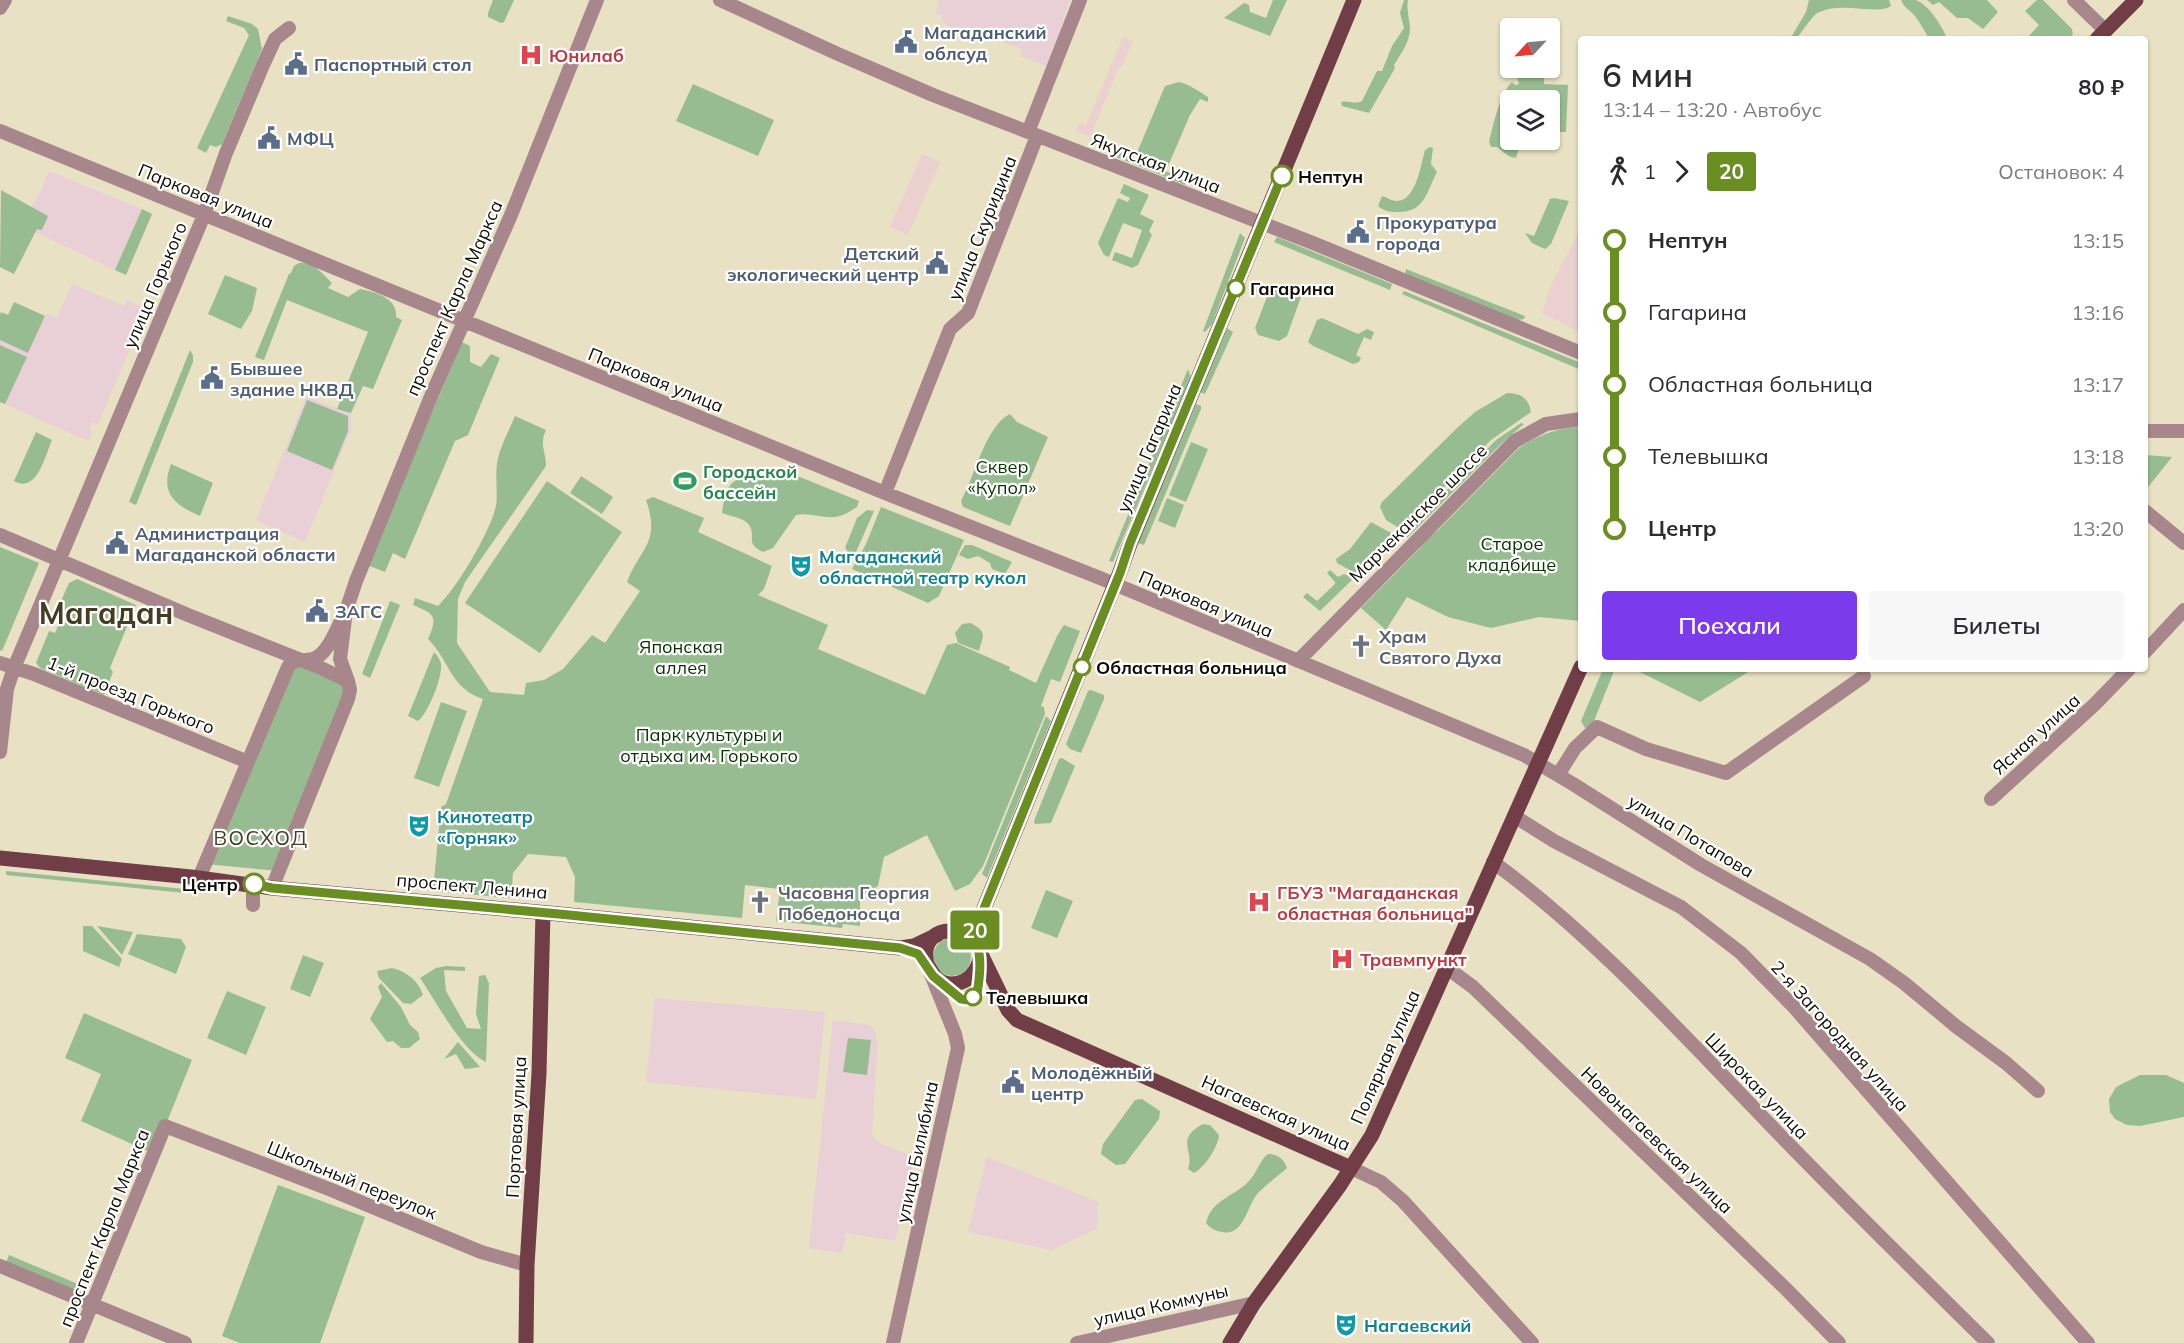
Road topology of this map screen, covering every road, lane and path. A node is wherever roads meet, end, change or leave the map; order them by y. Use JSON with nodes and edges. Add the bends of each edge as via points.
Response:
{"nodes":[{"id":1,"x":5,"y":0,"type":"edge"},
{"id":2,"x":597,"y":0,"type":"edge"},
{"id":3,"x":720,"y":0,"type":"edge"},
{"id":4,"x":1080,"y":0,"type":"edge"},
{"id":5,"x":1354,"y":0,"type":"edge"},
{"id":6,"x":2074,"y":0,"type":"edge"},
{"id":7,"x":2136,"y":0,"type":"edge"},
{"id":8,"x":0,"y":8,"type":"edge"},
{"id":9,"x":289,"y":28,"type":"dead end"},
{"id":10,"x":2102,"y":35,"type":"edge"},
{"id":11,"x":0,"y":131,"type":"edge"},
{"id":12,"x":1033,"y":134,"type":"junction"},
{"id":13,"x":204,"y":215,"type":"junction"},
{"id":14,"x":1262,"y":223,"type":"junction"},
{"id":15,"x":464,"y":321,"type":"junction"},
{"id":16,"x":1578,"y":352,"type":"edge"},
{"id":17,"x":1578,"y":419,"type":"edge"},
{"id":18,"x":2148,"y":431,"type":"edge"},
{"id":19,"x":2184,"y":431,"type":"edge"},
{"id":20,"x":885,"y":494,"type":"junction"},
{"id":21,"x":2148,"y":513,"type":"edge"},
{"id":22,"x":0,"y":535,"type":"edge"},
{"id":23,"x":2184,"y":543,"type":"edge"},
{"id":24,"x":59,"y":560,"type":"junction"},
{"id":25,"x":1115,"y":585,"type":"junction"},
{"id":26,"x":2184,"y":609,"type":"edge"},
{"id":27,"x":346,"y":611,"type":"junction"},
{"id":28,"x":2148,"y":649,"type":"edge"},
{"id":29,"x":299,"y":659,"type":"junction"},
{"id":30,"x":1298,"y":661,"type":"junction"},
{"id":31,"x":0,"y":663,"type":"edge"},
{"id":32,"x":14,"y":668,"type":"junction"},
{"id":33,"x":1579,"y":672,"type":"edge"},
{"id":34,"x":2126,"y":672,"type":"edge"},
{"id":35,"x":1864,"y":676,"type":"dead end"},
{"id":36,"x":348,"y":681,"type":"junction"},
{"id":37,"x":0,"y":752,"type":"edge"},
{"id":38,"x":248,"y":762,"type":"junction"},
{"id":39,"x":1538,"y":762,"type":"junction"},
{"id":40,"x":1558,"y":775,"type":"junction"},
{"id":41,"x":1991,"y":799,"type":"dead end"},
{"id":42,"x":1514,"y":816,"type":"junction"},
{"id":43,"x":0,"y":858,"type":"edge"},
{"id":44,"x":1493,"y":862,"type":"junction"},
{"id":45,"x":199,"y":878,"type":"junction"},
{"id":46,"x":254,"y":884,"type":"junction"},
{"id":47,"x":272,"y":888,"type":"junction"},
{"id":48,"x":253,"y":904,"type":"dead end"},
{"id":49,"x":982,"y":912,"type":"junction"},
{"id":50,"x":543,"y":913,"type":"junction"},
{"id":51,"x":941,"y":933,"type":"junction"},
{"id":52,"x":976,"y":945,"type":"junction"},
{"id":53,"x":900,"y":948,"type":"junction"},
{"id":54,"x":928,"y":969,"type":"junction"},
{"id":55,"x":1446,"y":970,"type":"junction"},
{"id":56,"x":964,"y":981,"type":"junction"},
{"id":57,"x":998,"y":991,"type":"junction"},
{"id":58,"x":948,"y":1015,"type":"junction"},
{"id":59,"x":2038,"y":1091,"type":"dead end"},
{"id":60,"x":165,"y":1126,"type":"joint"},
{"id":61,"x":1351,"y":1168,"type":"junction"},
{"id":62,"x":527,"y":1265,"type":"junction"},
{"id":63,"x":0,"y":1266,"type":"edge"},
{"id":64,"x":1254,"y":1303,"type":"junction"},
{"id":65,"x":92,"y":1304,"type":"junction"},
{"id":66,"x":160,"y":1338,"type":"edge"},
{"id":67,"x":76,"y":1343,"type":"edge"},
{"id":68,"x":185,"y":1343,"type":"edge"},
{"id":69,"x":526,"y":1343,"type":"edge"},
{"id":70,"x":893,"y":1343,"type":"edge"},
{"id":71,"x":1077,"y":1343,"type":"edge"},
{"id":72,"x":1230,"y":1343,"type":"edge"},
{"id":73,"x":1532,"y":1343,"type":"edge"},
{"id":74,"x":1839,"y":1343,"type":"edge"},
{"id":75,"x":1988,"y":1343,"type":"edge"},
{"id":76,"x":2088,"y":1343,"type":"edge"}],
"edges":[{"from":1,"to":8,"type":"street"},
{"from":2,"to":15,"type":"street","name":"проспект Карла Маркса"},
{"from":3,"to":12,"type":"street","name":"Якутская улица","via":[[885,75]]},
{"from":4,"to":12,"type":"street","name":"улица Скуридина"},
{"from":5,"to":14,"type":"main road","name":"улица Гагарина"},
{"from":6,"to":10,"type":"street"},
{"from":7,"to":10,"type":"main road"},
{"from":9,"to":13,"type":"street","name":"улица Горького","via":[[275,39],[263,65]]},
{"from":11,"to":13,"type":"street","name":"Парковая улица"},
{"from":12,"to":14,"type":"street","name":"Якутская улица"},
{"from":12,"to":20,"type":"street","name":"улица Скуридина","via":[[968,313],[950,329]]},
{"from":13,"to":15,"type":"street","name":"Парковая улица"},
{"from":13,"to":24,"type":"street","name":"улица Горького"},
{"from":14,"to":16,"type":"street","name":"Якутская улица"},
{"from":14,"to":25,"type":"main road","name":"улица Гагарина"},
{"from":15,"to":20,"type":"street","name":"Парковая улица"},
{"from":15,"to":27,"type":"street","name":"проспект Карла Маркса"},
{"from":17,"to":30,"type":"street","name":"Марчеканское шоссе","via":[[1546,424],[1515,441]]},
{"from":18,"to":19,"type":"street"},
{"from":20,"to":25,"type":"street","name":"Парковая улица"},
{"from":21,"to":23,"type":"street"},
{"from":22,"to":24,"type":"street"},
{"from":24,"to":29,"type":"street"},
{"from":24,"to":32,"type":"street","name":"улица Горького"},
{"from":25,"to":30,"type":"street","name":"Парковая улица"},
{"from":25,"to":49,"type":"main road","name":"улица Гагарина"},
{"from":26,"to":28,"type":"street"},
{"from":27,"to":29,"type":"street","name":"проспект Карла Маркса","via":[[320,655],[312,660]]},
{"from":27,"to":36,"type":"street","name":"проспект Карла Маркса","via":[[340,659]]},
{"from":29,"to":36,"type":"street"},
{"from":29,"to":38,"type":"street","name":"проспект Карла Маркса","via":[[288,667]]},
{"from":30,"to":39,"type":"street","name":"улица Потапова"},
{"from":31,"to":32,"type":"street","name":"1-й проезд Горького"},
{"from":32,"to":37,"type":"street","name":"улица Горького","via":[[7,689]]},
{"from":32,"to":38,"type":"street","name":"1-й проезд Горького"},
{"from":33,"to":39,"type":"main road","name":"Полярная улица"},
{"from":34,"to":41,"type":"street","name":"Ясная улица"},
{"from":35,"to":40,"type":"street","via":[[1726,773],[1646,749],[1597,727],[1575,748]]},
{"from":36,"to":47,"type":"street","name":"проспект Карла Маркса","via":[[345,708]]},
{"from":38,"to":45,"type":"street","name":"проспект Карла Маркса"},
{"from":39,"to":40,"type":"street","name":"улица Потапова"},
{"from":39,"to":42,"type":"main road","name":"Полярная улица"},
{"from":40,"to":59,"type":"street","name":"улица Потапова","via":[[1683,855],[1870,959]]},
{"from":42,"to":44,"type":"main road","name":"Полярная улица"},
{"from":42,"to":76,"type":"street","name":"2-я Загородная улица","via":[[1682,907],[1741,953],[1793,1006]]},
{"from":43,"to":45,"type":"main road","name":"проспект Ленина"},
{"from":44,"to":55,"type":"main road","name":"Полярная улица"},
{"from":44,"to":75,"type":"street","name":"Широкая улица","via":[[1530,889],[1656,1005],[1851,1210]]},
{"from":45,"to":46,"type":"main road","name":"проспект Ленина"},
{"from":46,"to":47,"type":"main road","name":"проспект Ленина"},
{"from":46,"to":48,"type":"street"},
{"from":47,"to":50,"type":"main road","name":"проспект Ленина"},
{"from":49,"to":51,"type":"main road"},
{"from":49,"to":52,"type":"main road","name":"улица Гагарина","via":[[974,933]]},
{"from":50,"to":53,"type":"main road","name":"проспект Ленина"},
{"from":50,"to":62,"type":"main road","name":"Портовая улица","via":[[537,1114]]},
{"from":51,"to":52,"type":"main road","via":[[961,932]]},
{"from":51,"to":53,"type":"main road","name":"проспект Ленина"},
{"from":51,"to":54,"type":"main road","via":[[927,950]]},
{"from":52,"to":56,"type":"main road","via":[[978,966]]},
{"from":52,"to":57,"type":"main road","name":"Нагаевская улица"},
{"from":53,"to":54,"type":"main road","via":[[918,954]]},
{"from":54,"to":56,"type":"main road","via":[[942,982]]},
{"from":54,"to":58,"type":"street","name":"улица Билибина"},
{"from":55,"to":61,"type":"main road","name":"Полярная улица","via":[[1368,1142]]},
{"from":55,"to":74,"type":"street","name":"Новонагаевская улица","via":[[1473,987]]},
{"from":56,"to":57,"type":"main road","via":[[984,981]]},
{"from":56,"to":58,"type":"street","via":[[951,991],[946,1006]]},
{"from":57,"to":61,"type":"main road","name":"Нагаевская улица","via":[[1017,1020]]},
{"from":58,"to":70,"type":"street","name":"улица Билибина","via":[[957,1039],[957,1053]]},
{"from":60,"to":62,"type":"street","name":"Школьный переулок","via":[[481,1252]]},
{"from":60,"to":65,"type":"street","name":"проспект Карла Маркса"},
{"from":61,"to":64,"type":"main road","name":"Полярная улица"},
{"from":61,"to":73,"type":"street","name":"Нагаевская улица","via":[[1381,1182],[1403,1201]]},
{"from":62,"to":69,"type":"main road","name":"Портовая улица"},
{"from":63,"to":65,"type":"street"},
{"from":64,"to":71,"type":"street","name":"улица Коммуны"},
{"from":64,"to":72,"type":"main road","name":"Полярная улица"},
{"from":65,"to":66,"type":"street"},
{"from":65,"to":67,"type":"street","name":"проспект Карла Маркса"},
{"from":66,"to":68,"type":"street"}]}
